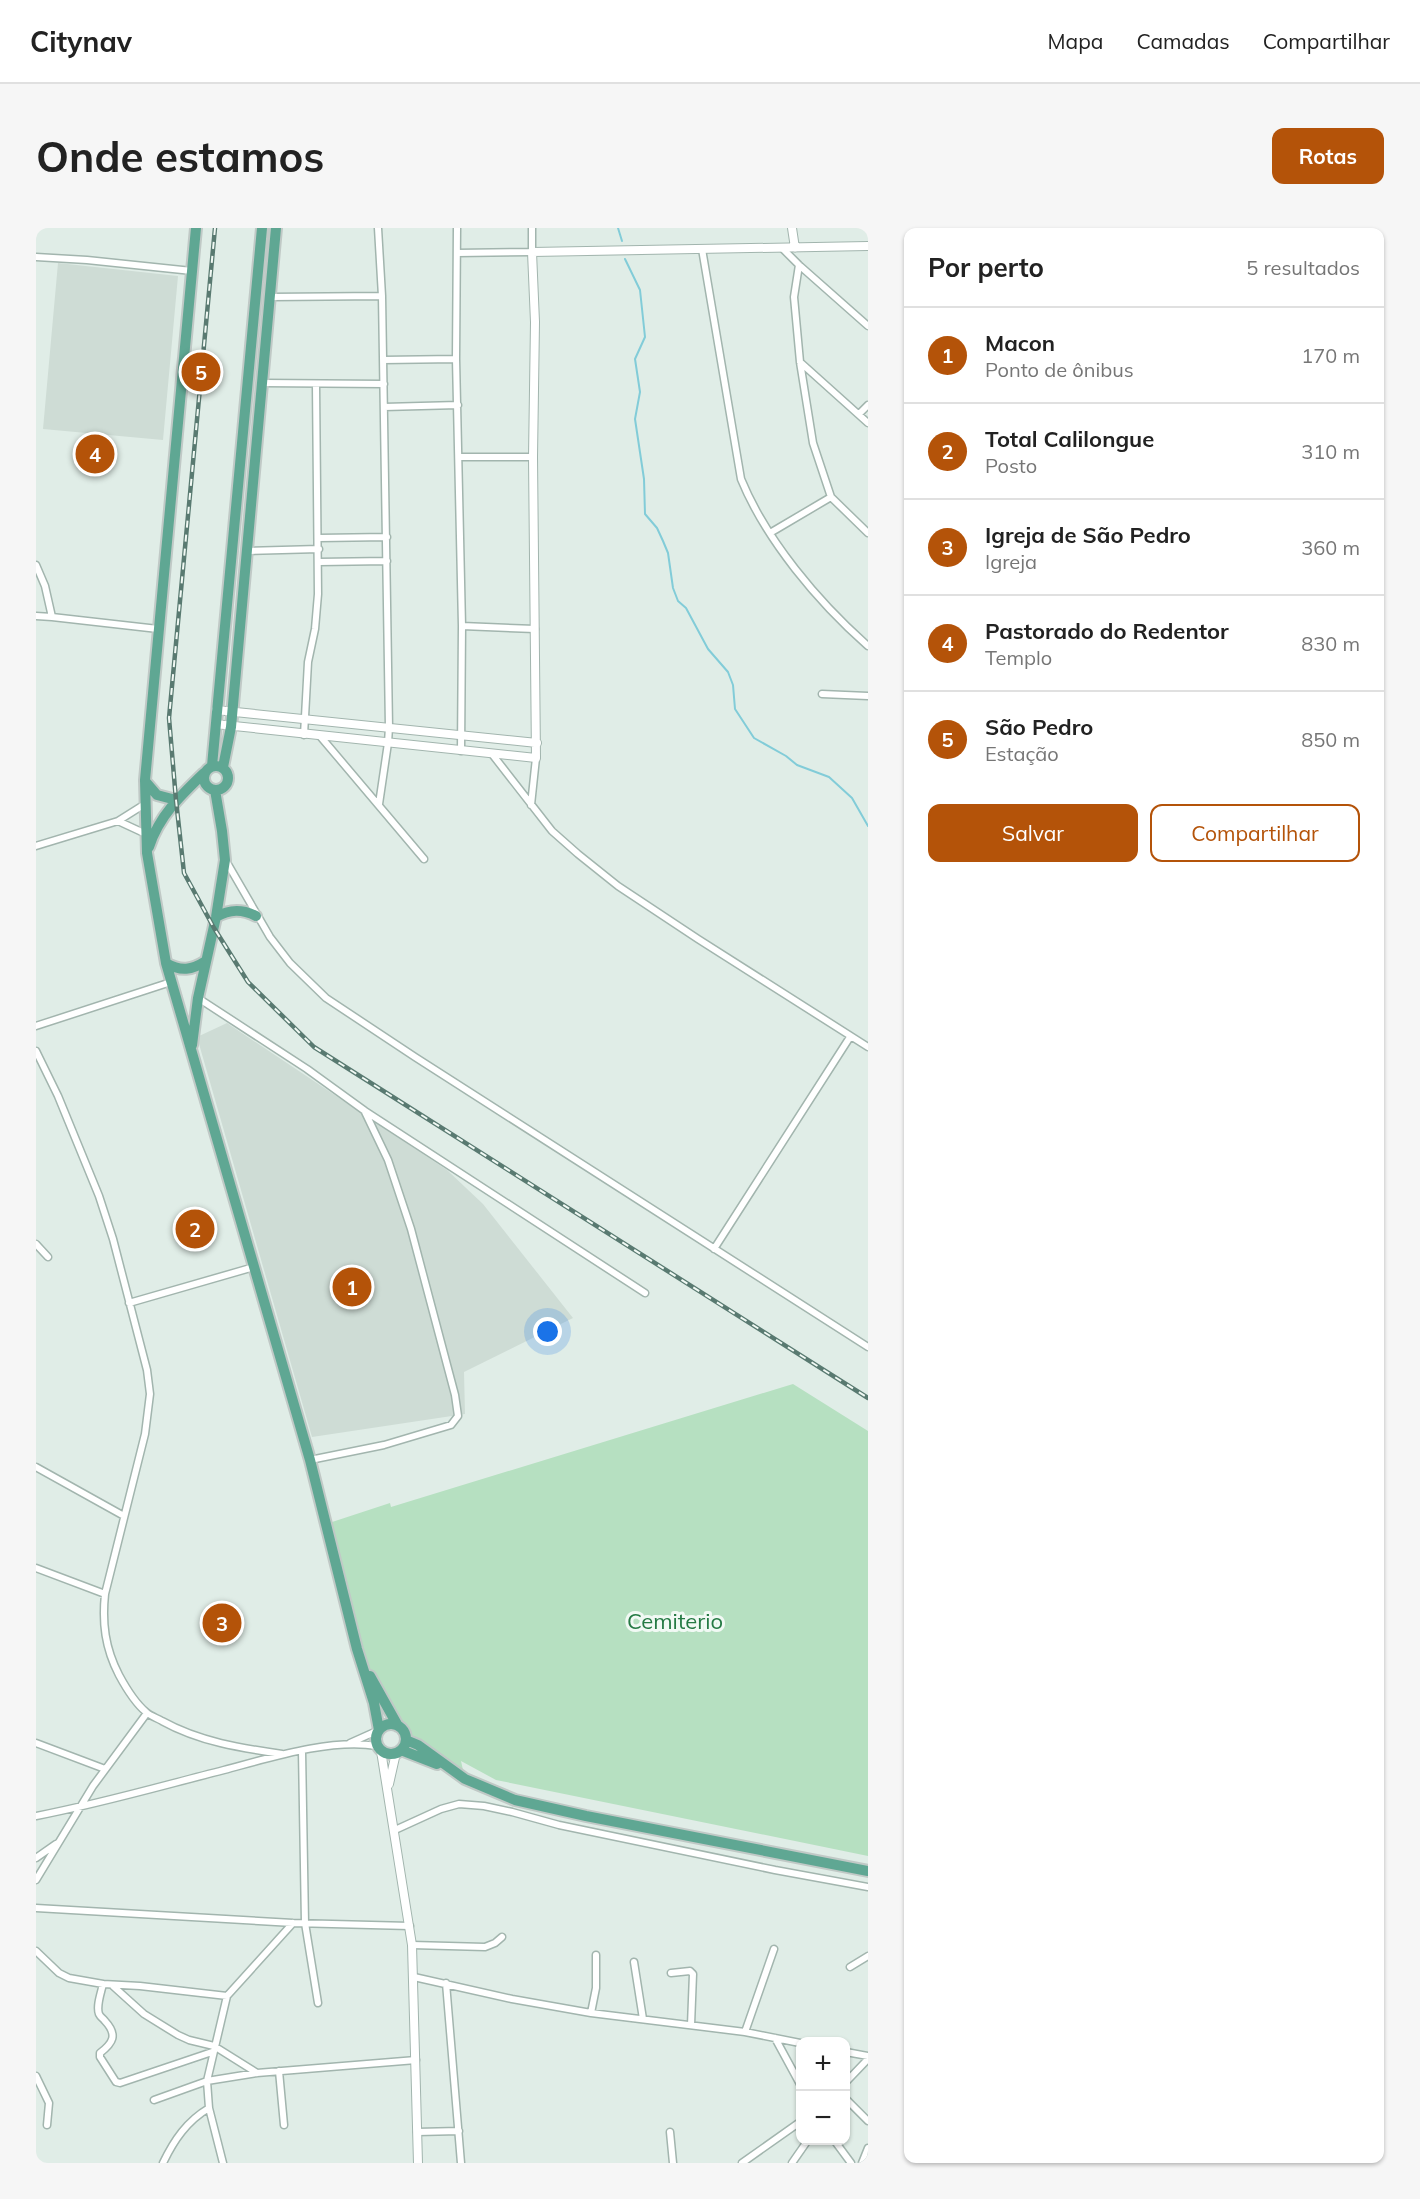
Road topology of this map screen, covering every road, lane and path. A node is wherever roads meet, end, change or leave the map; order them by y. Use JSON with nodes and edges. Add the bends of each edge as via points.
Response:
{"nodes":[{"id":1,"x":196,"y":228,"type":"edge"},
{"id":2,"x":262,"y":228,"type":"edge"},
{"id":3,"x":276,"y":228,"type":"edge"},
{"id":4,"x":378,"y":228,"type":"edge"},
{"id":5,"x":457,"y":228,"type":"edge"},
{"id":6,"x":532,"y":228,"type":"edge"},
{"id":7,"x":792,"y":228,"type":"edge"},
{"id":8,"x":868,"y":246,"type":"edge"},
{"id":9,"x":795,"y":248,"type":"junction"},
{"id":10,"x":702,"y":249,"type":"junction"},
{"id":11,"x":783,"y":249,"type":"junction"},
{"id":12,"x":532,"y":252,"type":"junction"},
{"id":13,"x":457,"y":253,"type":"junction"},
{"id":14,"x":36,"y":257,"type":"edge"},
{"id":15,"x":799,"y":266,"type":"junction"},
{"id":16,"x":192,"y":272,"type":"junction"},
{"id":17,"x":382,"y":296,"type":"junction"},
{"id":18,"x":271,"y":297,"type":"junction"},
{"id":19,"x":868,"y":326,"type":"edge"},
{"id":20,"x":456,"y":359,"type":"junction"},
{"id":21,"x":383,"y":360,"type":"junction"},
{"id":22,"x":800,"y":362,"type":"junction"},
{"id":23,"x":263,"y":383,"type":"junction"},
{"id":24,"x":384,"y":384,"type":"junction"},
{"id":25,"x":316,"y":385,"type":"junction"},
{"id":26,"x":458,"y":405,"type":"junction"},
{"id":27,"x":868,"y":405,"type":"edge"},
{"id":28,"x":384,"y":406,"type":"junction"},
{"id":29,"x":859,"y":414,"type":"junction"},
{"id":30,"x":868,"y":423,"type":"edge"},
{"id":31,"x":459,"y":457,"type":"junction"},
{"id":32,"x":533,"y":457,"type":"junction"},
{"id":33,"x":239,"y":470,"type":"junction"},
{"id":34,"x":253,"y":472,"type":"junction"},
{"id":35,"x":831,"y":497,"type":"junction"},
{"id":36,"x":770,"y":533,"type":"junction"},
{"id":37,"x":868,"y":533,"type":"edge"},
{"id":38,"x":387,"y":537,"type":"junction"},
{"id":39,"x":319,"y":538,"type":"junction"},
{"id":40,"x":319,"y":549,"type":"junction"},
{"id":41,"x":247,"y":551,"type":"junction"},
{"id":42,"x":387,"y":561,"type":"junction"},
{"id":43,"x":319,"y":562,"type":"junction"},
{"id":44,"x":36,"y":565,"type":"edge"},
{"id":45,"x":36,"y":616,"type":"edge"},
{"id":46,"x":52,"y":617,"type":"junction"},
{"id":47,"x":462,"y":626,"type":"junction"},
{"id":48,"x":158,"y":628,"type":"junction"},
{"id":49,"x":535,"y":629,"type":"junction"},
{"id":50,"x":225,"y":631,"type":"junction"},
{"id":51,"x":240,"y":632,"type":"junction"},
{"id":52,"x":868,"y":645,"type":"edge"},
{"id":53,"x":822,"y":694,"type":"dead end"},
{"id":54,"x":868,"y":696,"type":"edge"},
{"id":55,"x":216,"y":710,"type":"junction"},
{"id":56,"x":232,"y":712,"type":"junction"},
{"id":57,"x":305,"y":719,"type":"junction"},
{"id":58,"x":215,"y":724,"type":"junction"},
{"id":59,"x":231,"y":726,"type":"junction"},
{"id":60,"x":388,"y":727,"type":"junction"},
{"id":61,"x":462,"y":734,"type":"junction"},
{"id":62,"x":304,"y":735,"type":"junction"},
{"id":63,"x":320,"y":736,"type":"junction"},
{"id":64,"x":388,"y":743,"type":"junction"},
{"id":65,"x":537,"y":743,"type":"junction"},
{"id":66,"x":461,"y":752,"type":"junction"},
{"id":67,"x":492,"y":754,"type":"junction"},
{"id":68,"x":536,"y":758,"type":"junction"},
{"id":69,"x":213,"y":769,"type":"junction"},
{"id":70,"x":145,"y":780,"type":"junction"},
{"id":71,"x":214,"y":790,"type":"junction"},
{"id":72,"x":176,"y":800,"type":"junction"},
{"id":73,"x":145,"y":804,"type":"junction"},
{"id":74,"x":379,"y":804,"type":"junction"},
{"id":75,"x":531,"y":806,"type":"junction"},
{"id":76,"x":118,"y":821,"type":"junction"},
{"id":77,"x":146,"y":834,"type":"junction"},
{"id":78,"x":36,"y":846,"type":"edge"},
{"id":79,"x":147,"y":853,"type":"junction"},
{"id":80,"x":424,"y":859,"type":"dead end"},
{"id":81,"x":225,"y":860,"type":"junction"},
{"id":82,"x":256,"y":916,"type":"junction"},
{"id":83,"x":216,"y":917,"type":"junction"},
{"id":84,"x":207,"y":961,"type":"junction"},
{"id":85,"x":166,"y":963,"type":"junction"},
{"id":86,"x":171,"y":982,"type":"junction"},
{"id":87,"x":198,"y":998,"type":"junction"},
{"id":88,"x":36,"y":1026,"type":"edge"},
{"id":89,"x":850,"y":1037,"type":"junction"},
{"id":90,"x":868,"y":1047,"type":"edge"},
{"id":91,"x":191,"y":1049,"type":"junction"},
{"id":92,"x":36,"y":1051,"type":"edge"},
{"id":93,"x":364,"y":1111,"type":"junction"},
{"id":94,"x":36,"y":1244,"type":"edge"},
{"id":95,"x":714,"y":1249,"type":"junction"},
{"id":96,"x":48,"y":1257,"type":"dead end"},
{"id":97,"x":254,"y":1268,"type":"junction"},
{"id":98,"x":645,"y":1293,"type":"dead end"},
{"id":99,"x":129,"y":1303,"type":"junction"},
{"id":100,"x":868,"y":1347,"type":"edge"},
{"id":101,"x":310,"y":1460,"type":"junction"},
{"id":102,"x":36,"y":1467,"type":"edge"},
{"id":103,"x":124,"y":1515,"type":"junction"},
{"id":104,"x":36,"y":1568,"type":"edge"},
{"id":105,"x":105,"y":1594,"type":"junction"},
{"id":106,"x":360,"y":1658,"type":"junction"},
{"id":107,"x":147,"y":1713,"type":"junction"},
{"id":108,"x":398,"y":1726,"type":"junction"},
{"id":109,"x":379,"y":1730,"type":"junction"},
{"id":110,"x":36,"y":1743,"type":"edge"},
{"id":111,"x":349,"y":1744,"type":"junction"},
{"id":112,"x":379,"y":1748,"type":"junction"},
{"id":113,"x":401,"y":1748,"type":"junction"},
{"id":114,"x":302,"y":1751,"type":"junction"},
{"id":115,"x":282,"y":1754,"type":"junction"},
{"id":116,"x":105,"y":1769,"type":"junction"},
{"id":117,"x":388,"y":1788,"type":"junction"},
{"id":118,"x":80,"y":1808,"type":"junction"},
{"id":119,"x":36,"y":1816,"type":"edge"},
{"id":120,"x":395,"y":1830,"type":"junction"},
{"id":121,"x":59,"y":1842,"type":"junction"},
{"id":122,"x":36,"y":1858,"type":"edge"},
{"id":123,"x":868,"y":1870,"type":"edge"},
{"id":124,"x":36,"y":1880,"type":"edge"},
{"id":125,"x":868,"y":1887,"type":"edge"},
{"id":126,"x":36,"y":1908,"type":"edge"},
{"id":127,"x":292,"y":1923,"type":"junction"},
{"id":128,"x":305,"y":1923,"type":"junction"},
{"id":129,"x":410,"y":1926,"type":"junction"},
{"id":130,"x":502,"y":1937,"type":"dead end"},
{"id":131,"x":412,"y":1945,"type":"junction"},
{"id":132,"x":774,"y":1949,"type":"dead end"},
{"id":133,"x":36,"y":1952,"type":"edge"},
{"id":134,"x":596,"y":1954,"type":"dead end"},
{"id":135,"x":868,"y":1956,"type":"edge"},
{"id":136,"x":634,"y":1962,"type":"dead end"},
{"id":137,"x":850,"y":1967,"type":"dead end"},
{"id":138,"x":671,"y":1973,"type":"dead end"},
{"id":139,"x":414,"y":1977,"type":"junction"},
{"id":140,"x":446,"y":1983,"type":"junction"},
{"id":141,"x":103,"y":1984,"type":"junction"},
{"id":142,"x":112,"y":1985,"type":"junction"},
{"id":143,"x":227,"y":1996,"type":"junction"},
{"id":144,"x":318,"y":2003,"type":"dead end"},
{"id":145,"x":591,"y":2013,"type":"junction"},
{"id":146,"x":643,"y":2019,"type":"junction"},
{"id":147,"x":691,"y":2025,"type":"junction"},
{"id":148,"x":745,"y":2032,"type":"junction"},
{"id":149,"x":775,"y":2038,"type":"junction"},
{"id":150,"x":796,"y":2042,"type":"edge"},
{"id":151,"x":213,"y":2049,"type":"junction"},
{"id":152,"x":850,"y":2053,"type":"edge"},
{"id":153,"x":868,"y":2058,"type":"edge"},
{"id":154,"x":416,"y":2060,"type":"junction"},
{"id":155,"x":279,"y":2071,"type":"junction"},
{"id":156,"x":257,"y":2073,"type":"junction"},
{"id":157,"x":796,"y":2075,"type":"edge"},
{"id":158,"x":36,"y":2076,"type":"edge"},
{"id":159,"x":850,"y":2078,"type":"edge"},
{"id":160,"x":207,"y":2081,"type":"junction"},
{"id":161,"x":154,"y":2100,"type":"dead end"},
{"id":162,"x":850,"y":2103,"type":"edge"},
{"id":163,"x":209,"y":2108,"type":"junction"},
{"id":164,"x":868,"y":2121,"type":"edge"},
{"id":165,"x":284,"y":2125,"type":"dead end"},
{"id":166,"x":796,"y":2125,"type":"edge"},
{"id":167,"x":47,"y":2126,"type":"dead end"},
{"id":168,"x":459,"y":2131,"type":"junction"},
{"id":169,"x":417,"y":2132,"type":"junction"},
{"id":170,"x":670,"y":2132,"type":"dead end"},
{"id":171,"x":805,"y":2145,"type":"edge"},
{"id":172,"x":838,"y":2145,"type":"edge"},
{"id":173,"x":868,"y":2148,"type":"edge"},
{"id":174,"x":164,"y":2163,"type":"edge"},
{"id":175,"x":223,"y":2163,"type":"edge"},
{"id":176,"x":418,"y":2163,"type":"edge"},
{"id":177,"x":461,"y":2163,"type":"edge"},
{"id":178,"x":673,"y":2163,"type":"edge"},
{"id":179,"x":742,"y":2163,"type":"edge"},
{"id":180,"x":792,"y":2163,"type":"edge"},
{"id":181,"x":851,"y":2163,"type":"edge"},
{"id":182,"x":862,"y":2163,"type":"edge"}],
"edges":[{"from":1,"to":16,"type":"main road"},
{"from":2,"to":33,"type":"main road"},
{"from":3,"to":18,"type":"main road"},
{"from":4,"to":17,"type":"street"},
{"from":5,"to":13,"type":"street"},
{"from":6,"to":12,"type":"street"},
{"from":7,"to":9,"type":"street"},
{"from":8,"to":9,"type":"street"},
{"from":9,"to":11,"type":"street"},
{"from":10,"to":11,"type":"street"},
{"from":10,"to":12,"type":"street"},
{"from":10,"to":36,"type":"street","via":[[741,478]]},
{"from":11,"to":15,"type":"street"},
{"from":12,"to":13,"type":"street"},
{"from":12,"to":32,"type":"street"},
{"from":13,"to":20,"type":"street"},
{"from":14,"to":16,"type":"street"},
{"from":15,"to":19,"type":"street"},
{"from":15,"to":22,"type":"street","via":[[794,297]]},
{"from":16,"to":48,"type":"main road"},
{"from":17,"to":18,"type":"street"},
{"from":17,"to":21,"type":"street"},
{"from":18,"to":23,"type":"main road"},
{"from":20,"to":21,"type":"street"},
{"from":20,"to":26,"type":"street"},
{"from":21,"to":24,"type":"street"},
{"from":22,"to":29,"type":"street"},
{"from":22,"to":35,"type":"street","via":[[813,443]]},
{"from":23,"to":25,"type":"street"},
{"from":23,"to":34,"type":"main road"},
{"from":24,"to":25,"type":"street"},
{"from":24,"to":28,"type":"street"},
{"from":25,"to":39,"type":"street"},
{"from":26,"to":28,"type":"street"},
{"from":26,"to":31,"type":"street"},
{"from":27,"to":29,"type":"street"},
{"from":28,"to":38,"type":"street"},
{"from":29,"to":30,"type":"street"},
{"from":31,"to":32,"type":"street"},
{"from":31,"to":47,"type":"street"},
{"from":32,"to":49,"type":"street"},
{"from":33,"to":34,"type":"main road"},
{"from":33,"to":50,"type":"main road"},
{"from":34,"to":41,"type":"main road"},
{"from":35,"to":36,"type":"street"},
{"from":35,"to":37,"type":"street"},
{"from":36,"to":52,"type":"street","via":[[819,595]]},
{"from":38,"to":39,"type":"street"},
{"from":38,"to":42,"type":"street"},
{"from":39,"to":40,"type":"street"},
{"from":40,"to":41,"type":"street"},
{"from":40,"to":43,"type":"street"},
{"from":41,"to":51,"type":"main road"},
{"from":42,"to":43,"type":"street"},
{"from":42,"to":60,"type":"street"},
{"from":43,"to":57,"type":"street"},
{"from":44,"to":46,"type":"street"},
{"from":45,"to":46,"type":"street"},
{"from":46,"to":48,"type":"street"},
{"from":47,"to":49,"type":"street"},
{"from":47,"to":61,"type":"street"},
{"from":48,"to":70,"type":"main road"},
{"from":49,"to":65,"type":"street"},
{"from":50,"to":51,"type":"main road"},
{"from":50,"to":55,"type":"main road"},
{"from":51,"to":56,"type":"main road"},
{"from":53,"to":54,"type":"street"},
{"from":55,"to":56,"type":"street"},
{"from":55,"to":58,"type":"main road"},
{"from":56,"to":57,"type":"street"},
{"from":56,"to":59,"type":"main road"},
{"from":57,"to":60,"type":"street"},
{"from":57,"to":62,"type":"street"},
{"from":58,"to":59,"type":"street"},
{"from":58,"to":69,"type":"main road"},
{"from":59,"to":62,"type":"street"},
{"from":59,"to":69,"type":"main road"},
{"from":60,"to":61,"type":"street"},
{"from":60,"to":64,"type":"street"},
{"from":61,"to":65,"type":"street"},
{"from":61,"to":66,"type":"street"},
{"from":62,"to":63,"type":"street"},
{"from":63,"to":64,"type":"street"},
{"from":63,"to":74,"type":"street"},
{"from":64,"to":66,"type":"street"},
{"from":64,"to":74,"type":"street"},
{"from":65,"to":68,"type":"street"},
{"from":66,"to":67,"type":"street"},
{"from":67,"to":68,"type":"street"},
{"from":67,"to":75,"type":"street"},
{"from":68,"to":75,"type":"street"},
{"from":69,"to":71,"type":"main road","via":[[205,784]]},
{"from":69,"to":71,"type":"main road","via":[[227,774],[227,782]]},
{"from":69,"to":72,"type":"main road"},
{"from":70,"to":72,"type":"main road","via":[[157,795]]},
{"from":70,"to":73,"type":"main road"},
{"from":71,"to":81,"type":"main road"},
{"from":72,"to":79,"type":"main road","via":[[158,826]]},
{"from":73,"to":76,"type":"street"},
{"from":73,"to":77,"type":"main road"},
{"from":74,"to":80,"type":"street"},
{"from":75,"to":89,"type":"street","via":[[578,855],[618,886]]},
{"from":76,"to":77,"type":"street"},
{"from":76,"to":78,"type":"street"},
{"from":77,"to":79,"type":"main road"},
{"from":79,"to":85,"type":"main road"},
{"from":81,"to":82,"type":"street"},
{"from":81,"to":83,"type":"main road"},
{"from":82,"to":83,"type":"main road","via":[[234,910]]},
{"from":82,"to":95,"type":"street","via":[[290,963],[326,998]]},
{"from":83,"to":84,"type":"main road"},
{"from":84,"to":85,"type":"main road","via":[[187,970]]},
{"from":84,"to":87,"type":"main road"},
{"from":85,"to":86,"type":"main road"},
{"from":86,"to":88,"type":"street"},
{"from":86,"to":91,"type":"main road"},
{"from":87,"to":91,"type":"main road"},
{"from":87,"to":93,"type":"street"},
{"from":89,"to":90,"type":"street"},
{"from":89,"to":95,"type":"street"},
{"from":91,"to":97,"type":"main road"},
{"from":92,"to":99,"type":"street","via":[[99,1196]]},
{"from":93,"to":98,"type":"street"},
{"from":93,"to":101,"type":"street","via":[[388,1160],[411,1229],[458,1416],[451,1425],[384,1445]]},
{"from":94,"to":96,"type":"street"},
{"from":95,"to":100,"type":"street"},
{"from":97,"to":99,"type":"street"},
{"from":97,"to":101,"type":"main road"},
{"from":99,"to":103,"type":"street","via":[[150,1394],[145,1434]]},
{"from":101,"to":106,"type":"main road"},
{"from":102,"to":103,"type":"street"},
{"from":103,"to":105,"type":"street"},
{"from":104,"to":105,"type":"street"},
{"from":105,"to":107,"type":"street","via":[[102,1615],[114,1665],[127,1691]]},
{"from":106,"to":108,"type":"main road"},
{"from":106,"to":109,"type":"main road"},
{"from":107,"to":115,"type":"street","via":[[204,1739]]},
{"from":107,"to":116,"type":"street"},
{"from":108,"to":109,"type":"main road","via":[[388,1724]]},
{"from":108,"to":113,"type":"main road","via":[[402,1730]]},
{"from":109,"to":111,"type":"street"},
{"from":109,"to":112,"type":"main road"},
{"from":110,"to":116,"type":"street"},
{"from":111,"to":112,"type":"street"},
{"from":111,"to":114,"type":"street"},
{"from":112,"to":113,"type":"main road","via":[[388,1754]]},
{"from":112,"to":117,"type":"street"},
{"from":113,"to":117,"type":"street","via":[[390,1771]]},
{"from":113,"to":123,"type":"main road","via":[[418,1745],[481,1787],[515,1800]]},
{"from":114,"to":115,"type":"street"},
{"from":114,"to":128,"type":"street"},
{"from":115,"to":118,"type":"street"},
{"from":116,"to":118,"type":"street"},
{"from":117,"to":120,"type":"street"},
{"from":118,"to":119,"type":"street"},
{"from":118,"to":121,"type":"street"},
{"from":120,"to":125,"type":"street","via":[[459,1804],[484,1806],[559,1826]]},
{"from":120,"to":129,"type":"street"},
{"from":121,"to":122,"type":"street"},
{"from":121,"to":124,"type":"street"},
{"from":126,"to":127,"type":"street"},
{"from":127,"to":128,"type":"street"},
{"from":127,"to":143,"type":"street"},
{"from":128,"to":129,"type":"street"},
{"from":128,"to":144,"type":"street"},
{"from":129,"to":131,"type":"street"},
{"from":130,"to":131,"type":"street","via":[[485,1947]]},
{"from":131,"to":139,"type":"street"},
{"from":132,"to":148,"type":"street"},
{"from":133,"to":141,"type":"street","via":[[69,1978]]},
{"from":134,"to":145,"type":"street"},
{"from":135,"to":137,"type":"street"},
{"from":136,"to":146,"type":"street"},
{"from":138,"to":147,"type":"street","via":[[693,1974]]},
{"from":139,"to":140,"type":"street"},
{"from":139,"to":154,"type":"street"},
{"from":140,"to":145,"type":"street"},
{"from":140,"to":168,"type":"street"},
{"from":141,"to":142,"type":"street"},
{"from":141,"to":151,"type":"street","via":[[98,2010],[113,2040],[100,2057],[116,2082]]},
{"from":142,"to":143,"type":"street"},
{"from":142,"to":151,"type":"street","via":[[144,2014],[178,2035]]},
{"from":143,"to":151,"type":"street"},
{"from":145,"to":146,"type":"street"},
{"from":146,"to":147,"type":"street"},
{"from":147,"to":148,"type":"street"},
{"from":148,"to":149,"type":"street"},
{"from":149,"to":150,"type":"street"},
{"from":149,"to":157,"type":"street"},
{"from":151,"to":156,"type":"street"},
{"from":151,"to":160,"type":"street"},
{"from":152,"to":153,"type":"street"},
{"from":153,"to":159,"type":"street"},
{"from":154,"to":155,"type":"street"},
{"from":154,"to":169,"type":"street"},
{"from":155,"to":156,"type":"street"},
{"from":155,"to":165,"type":"street"},
{"from":156,"to":160,"type":"street"},
{"from":158,"to":167,"type":"street","via":[[49,2103]]},
{"from":160,"to":161,"type":"street"},
{"from":160,"to":163,"type":"street"},
{"from":162,"to":164,"type":"street"},
{"from":163,"to":174,"type":"street","via":[[193,2117],[179,2134]]},
{"from":163,"to":175,"type":"street"},
{"from":166,"to":179,"type":"street"},
{"from":168,"to":169,"type":"street"},
{"from":168,"to":177,"type":"street"},
{"from":169,"to":176,"type":"street"},
{"from":170,"to":178,"type":"street"},
{"from":171,"to":180,"type":"street"},
{"from":172,"to":181,"type":"street"},
{"from":173,"to":182,"type":"street"}]}
